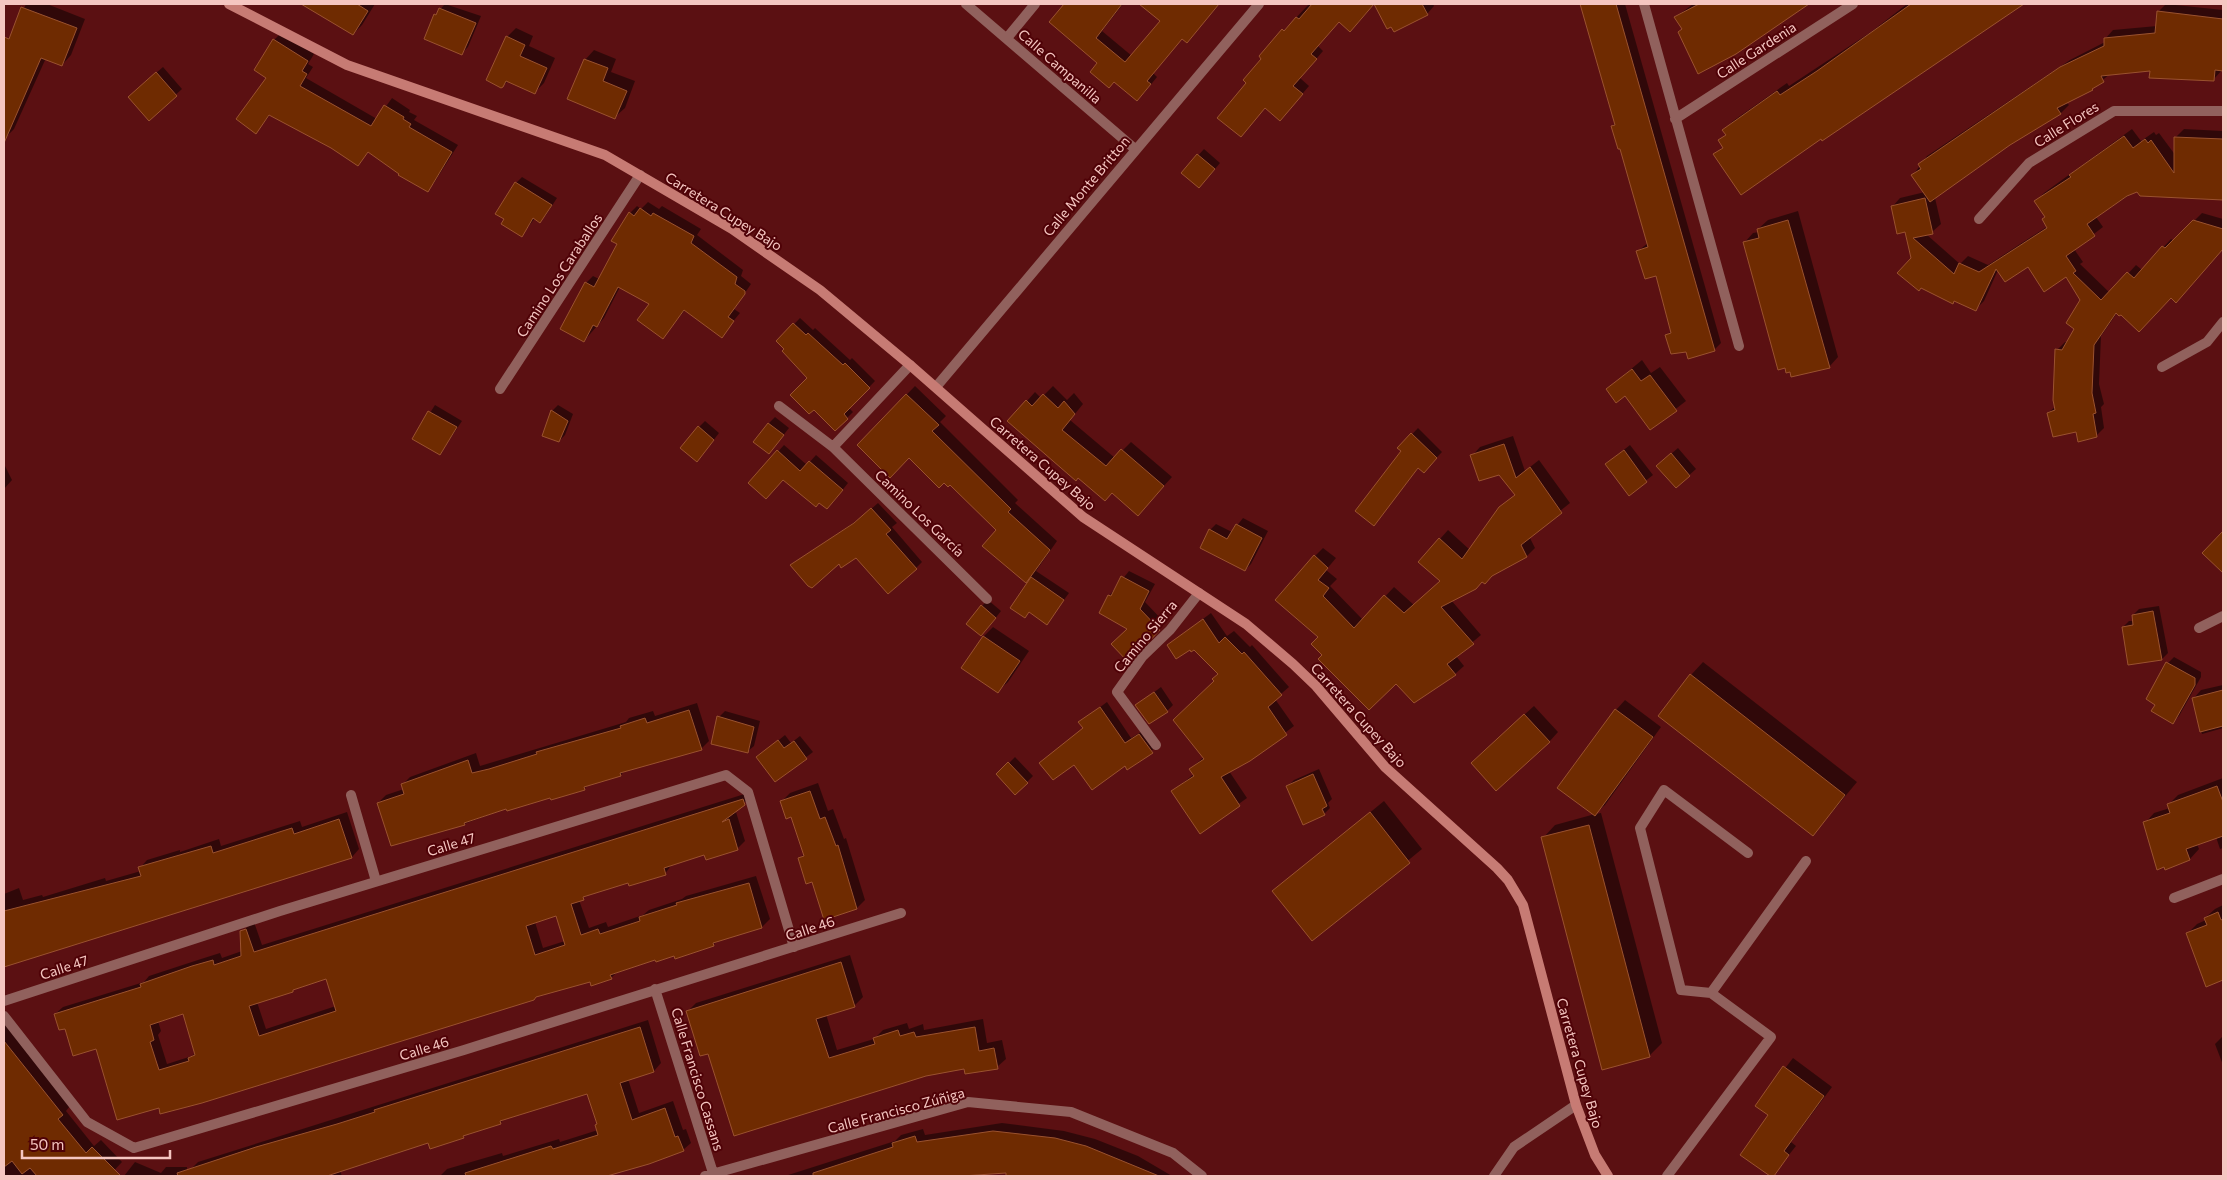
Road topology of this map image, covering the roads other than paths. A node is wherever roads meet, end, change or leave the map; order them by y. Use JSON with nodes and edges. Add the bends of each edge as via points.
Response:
{"nodes":[{"id":1,"x":229,"y":4,"type":"edge"},
{"id":2,"x":966,"y":4,"type":"edge"},
{"id":3,"x":1036,"y":4,"type":"edge"},
{"id":4,"x":1259,"y":4,"type":"edge"},
{"id":5,"x":1644,"y":4,"type":"edge"},
{"id":6,"x":1853,"y":4,"type":"edge"},
{"id":7,"x":1007,"y":38,"type":"junction"},
{"id":8,"x":2223,"y":111,"type":"edge"},
{"id":9,"x":1675,"y":119,"type":"junction"},
{"id":10,"x":1135,"y":149,"type":"junction"},
{"id":11,"x":640,"y":176,"type":"junction"},
{"id":12,"x":1979,"y":219,"type":"dead end"},
{"id":13,"x":2223,"y":322,"type":"edge"},
{"id":14,"x":1739,"y":346,"type":"dead end"},
{"id":15,"x":910,"y":365,"type":"junction"},
{"id":16,"x":2162,"y":367,"type":"dead end"},
{"id":17,"x":936,"y":387,"type":"junction"},
{"id":18,"x":500,"y":389,"type":"dead end"},
{"id":19,"x":779,"y":406,"type":"dead end"},
{"id":20,"x":833,"y":447,"type":"junction"},
{"id":21,"x":1199,"y":593,"type":"junction"},
{"id":22,"x":987,"y":599,"type":"dead end"},
{"id":23,"x":2223,"y":616,"type":"edge"},
{"id":24,"x":2199,"y":628,"type":"dead end"},
{"id":25,"x":1156,"y":746,"type":"dead end"},
{"id":26,"x":351,"y":795,"type":"dead end"},
{"id":27,"x":1748,"y":853,"type":"dead end"},
{"id":28,"x":1806,"y":861,"type":"dead end"},
{"id":29,"x":2223,"y":879,"type":"edge"},
{"id":30,"x":376,"y":881,"type":"junction"},
{"id":31,"x":2174,"y":898,"type":"dead end"},
{"id":32,"x":901,"y":913,"type":"dead end"},
{"id":33,"x":794,"y":947,"type":"junction"},
{"id":34,"x":655,"y":989,"type":"junction"},
{"id":35,"x":1711,"y":993,"type":"junction"},
{"id":36,"x":4,"y":1001,"type":"edge"},
{"id":37,"x":4,"y":1016,"type":"edge"},
{"id":38,"x":1576,"y":1105,"type":"junction"},
{"id":39,"x":711,"y":1175,"type":"edge"},
{"id":40,"x":1202,"y":1176,"type":"edge"},
{"id":41,"x":1494,"y":1176,"type":"edge"},
{"id":42,"x":1608,"y":1176,"type":"edge"},
{"id":43,"x":1667,"y":1176,"type":"edge"}],
"edges":[{"from":1,"to":11,"type":"street","name":"Carretera Cupey Bajo","via":[[347,65],[597,152]]},
{"from":2,"to":7,"type":"street","name":"Calle Campanilla"},
{"from":3,"to":7,"type":"street"},
{"from":4,"to":10,"type":"street","name":"Calle Monte Britton"},
{"from":5,"to":9,"type":"street"},
{"from":6,"to":9,"type":"street","name":"Calle Gardenia"},
{"from":7,"to":10,"type":"street","name":"Calle Campanilla"},
{"from":8,"to":12,"type":"street","name":"Calle Flores","via":[[2114,111],[2029,163]]},
{"from":9,"to":14,"type":"street"},
{"from":10,"to":17,"type":"street","name":"Calle Monte Britton"},
{"from":11,"to":15,"type":"street","name":"Carretera Cupey Bajo","via":[[732,229],[820,290]]},
{"from":11,"to":18,"type":"street","name":"Camino Los Caraballos"},
{"from":13,"to":16,"type":"street","via":[[2206,342]]},
{"from":15,"to":17,"type":"street","name":"Carretera Cupey Bajo"},
{"from":15,"to":20,"type":"street"},
{"from":17,"to":21,"type":"street","name":"Carretera Cupey Bajo","via":[[1083,517]]},
{"from":19,"to":20,"type":"street","name":"Camino Los García"},
{"from":20,"to":22,"type":"street","name":"Camino Los García"},
{"from":21,"to":25,"type":"street","name":"Camino Sierra","via":[[1170,630],[1142,657],[1117,692]]},
{"from":21,"to":38,"type":"street","name":"Carretera Cupey Bajo","via":[[1246,624],[1293,664],[1385,767],[1508,880],[1523,905]]},
{"from":23,"to":24,"type":"street"},
{"from":26,"to":30,"type":"street"},
{"from":27,"to":35,"type":"street","via":[[1664,790],[1640,828],[1681,990]]},
{"from":28,"to":35,"type":"street"},
{"from":29,"to":31,"type":"street"},
{"from":30,"to":33,"type":"street","name":"Calle 47","via":[[726,775],[748,792]]},
{"from":30,"to":36,"type":"street","name":"Calle 47"},
{"from":32,"to":33,"type":"street","name":"Calle 46"},
{"from":33,"to":34,"type":"street","name":"Calle 46"},
{"from":34,"to":37,"type":"street","name":"Calle 46","via":[[464,1050],[134,1148],[86,1122]]},
{"from":34,"to":39,"type":"street","name":"Calle Francisco Cassans"},
{"from":35,"to":43,"type":"street","via":[[1771,1037]]},
{"from":38,"to":41,"type":"street","via":[[1514,1147]]},
{"from":38,"to":42,"type":"street","name":"Carretera Cupey Bajo","via":[[1594,1155]]},
{"from":39,"to":40,"type":"street","name":"Calle Francisco Zúñiga","via":[[968,1102],[1071,1112],[1173,1153]]}]}
